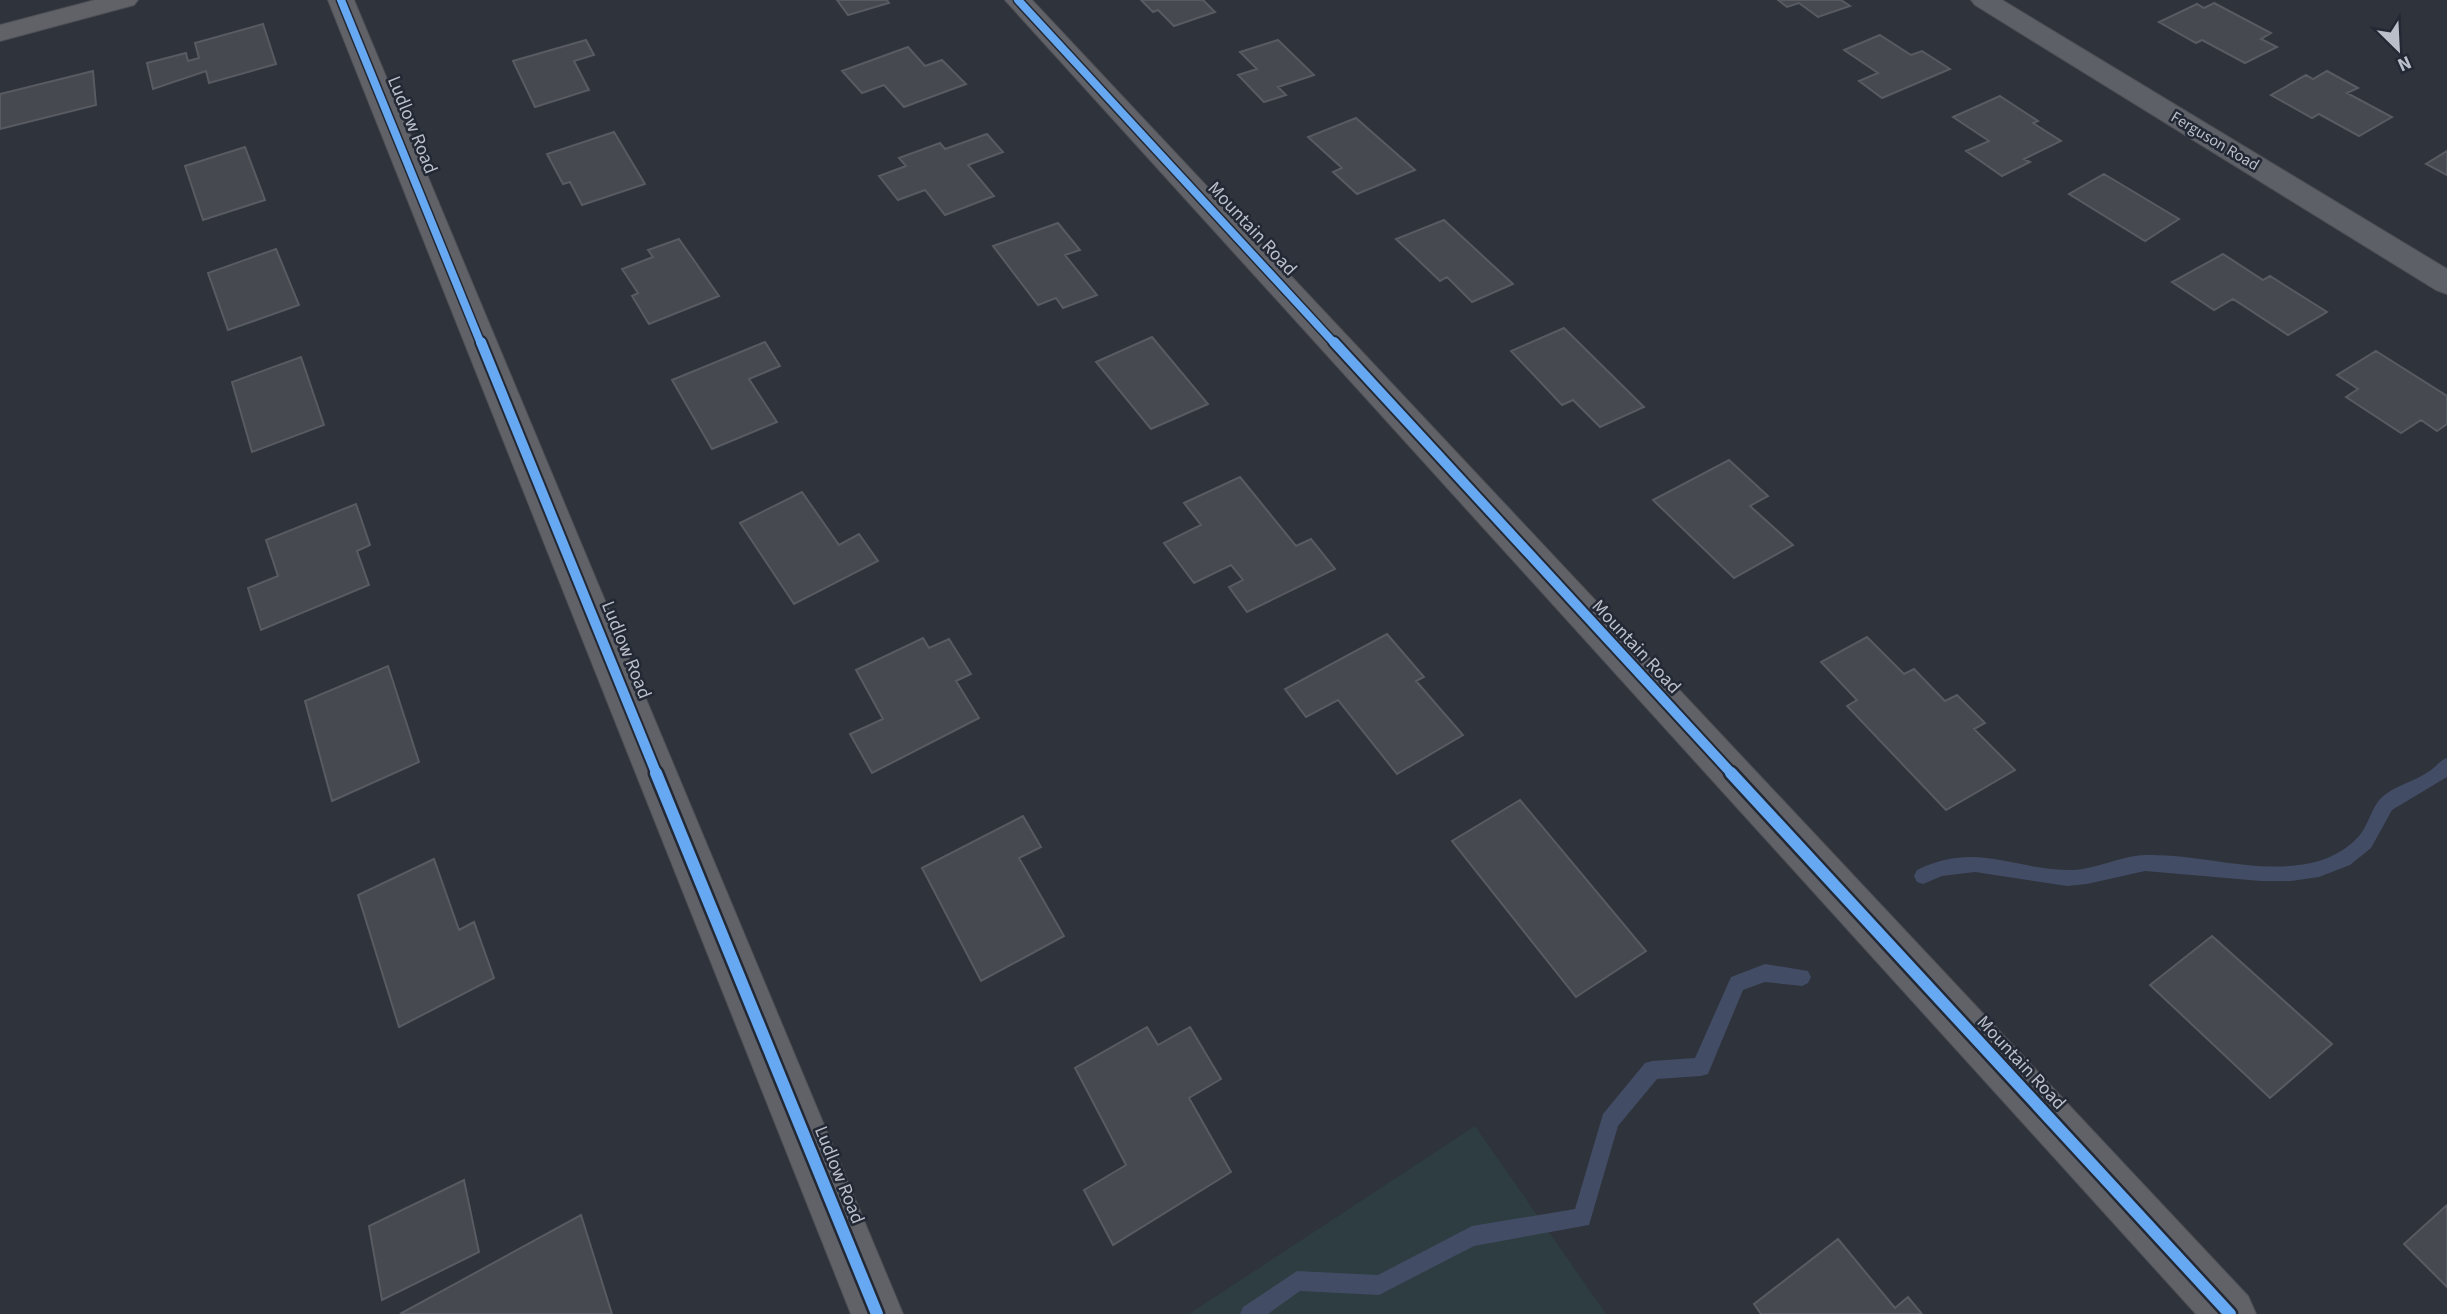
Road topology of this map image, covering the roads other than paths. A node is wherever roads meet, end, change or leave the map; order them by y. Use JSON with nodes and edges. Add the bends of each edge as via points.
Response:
{"nodes":[{"id":1,"x":125,"y":0,"type":"edge"},
{"id":2,"x":341,"y":0,"type":"edge"},
{"id":3,"x":1018,"y":0,"type":"edge"},
{"id":4,"x":1983,"y":0,"type":"edge"},
{"id":5,"x":0,"y":33,"type":"edge"},
{"id":6,"x":2447,"y":283,"type":"edge"},
{"id":7,"x":877,"y":1314,"type":"edge"},
{"id":8,"x":2230,"y":1314,"type":"edge"}],
"edges":[{"from":1,"to":5,"type":"street"},
{"from":2,"to":7,"type":"street","name":"Ludlow Road"},
{"from":3,"to":8,"type":"street","name":"Mountain Road"},
{"from":4,"to":6,"type":"street","name":"Ferguson Road"}]}
